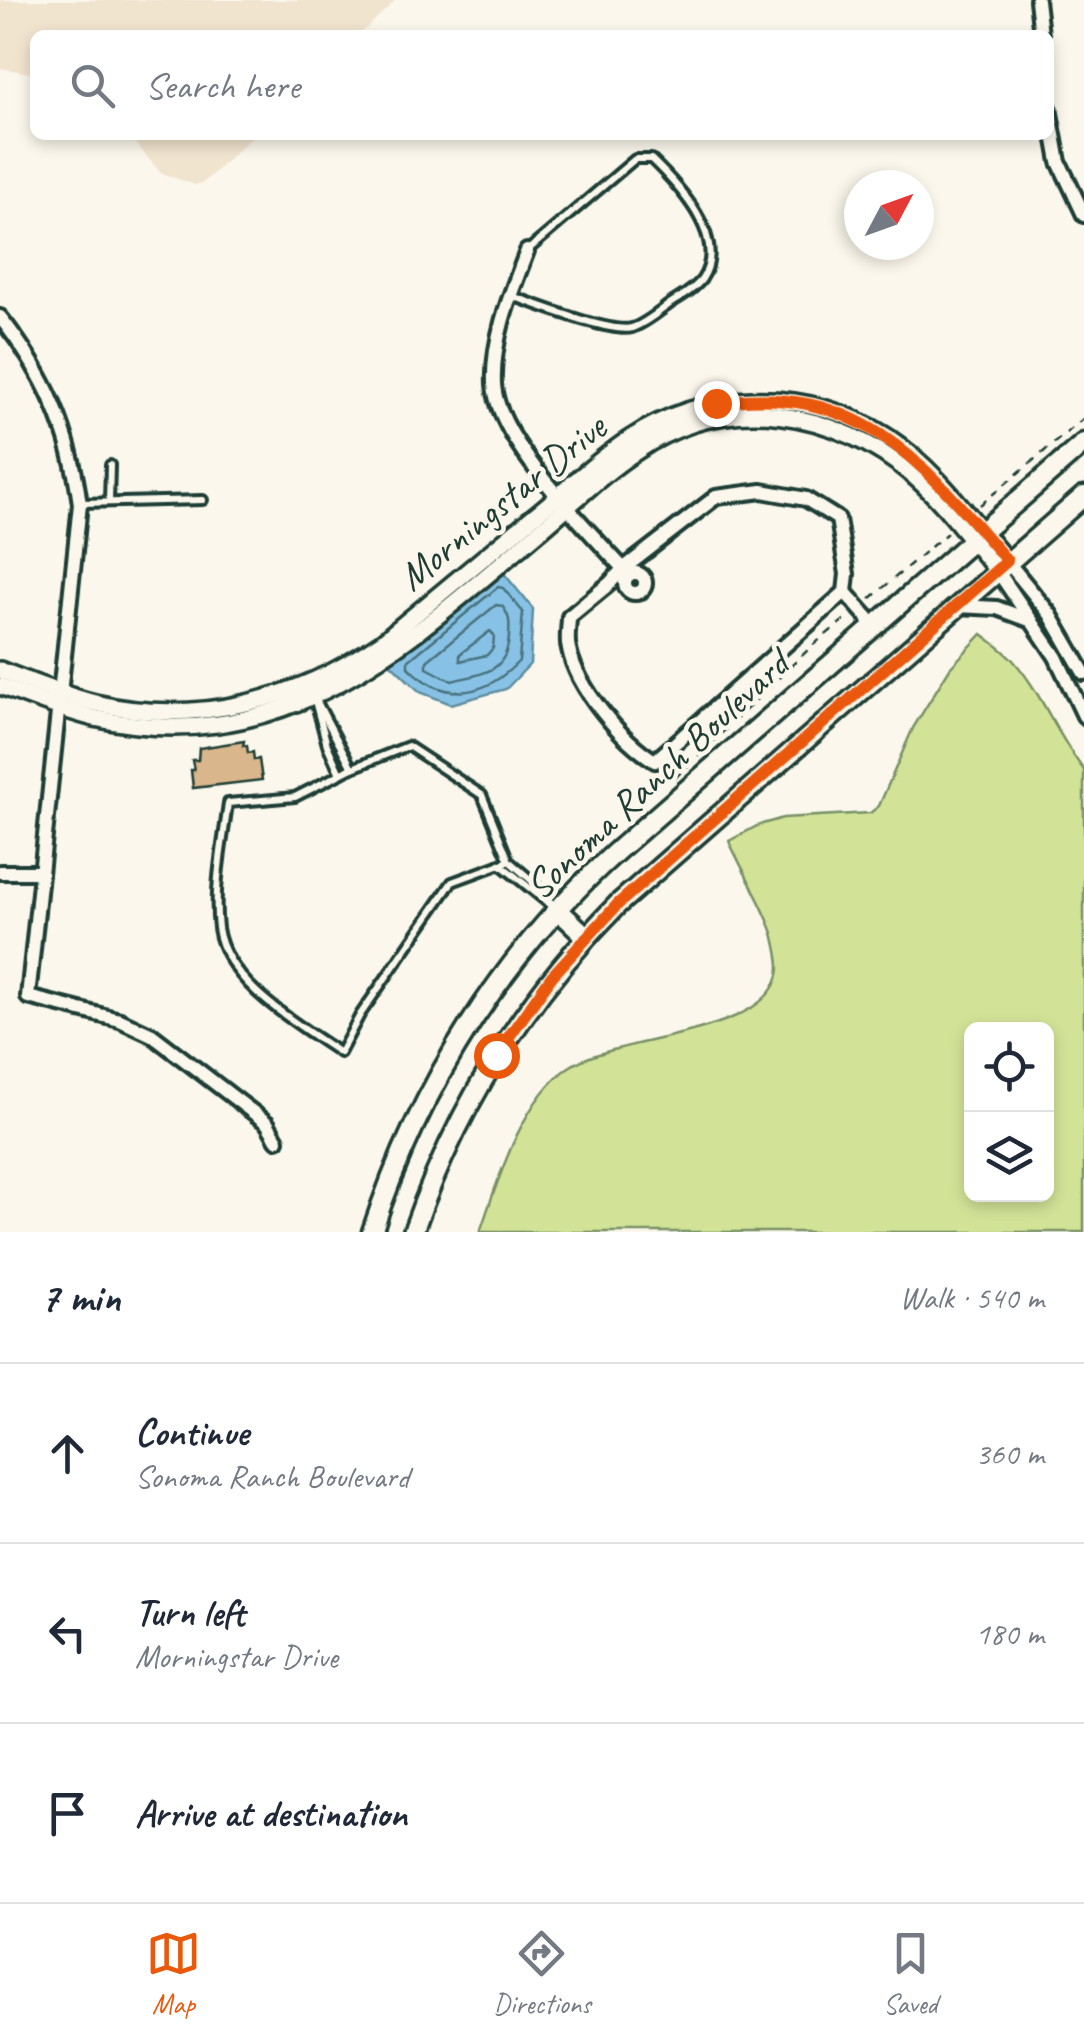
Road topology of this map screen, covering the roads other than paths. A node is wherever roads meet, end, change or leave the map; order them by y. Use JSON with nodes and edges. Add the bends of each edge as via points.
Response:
{"nodes":[{"id":1,"x":1037,"y":0,"type":"edge"},
{"id":2,"x":1040,"y":30,"type":"edge"},
{"id":3,"x":1054,"y":133,"type":"edge"},
{"id":4,"x":1084,"y":215,"type":"edge"},
{"id":5,"x":527,"y":251,"type":"joint"},
{"id":6,"x":510,"y":296,"type":"junction"},
{"id":7,"x":0,"y":317,"type":"edge"},
{"id":8,"x":1084,"y":443,"type":"edge"},
{"id":9,"x":110,"y":465,"type":"dead end"},
{"id":10,"x":1084,"y":496,"type":"edge"},
{"id":11,"x":202,"y":500,"type":"dead end"},
{"id":12,"x":564,"y":501,"type":"junction"},
{"id":13,"x":109,"y":502,"type":"junction"},
{"id":14,"x":80,"y":504,"type":"junction"},
{"id":15,"x":976,"y":535,"type":"junction"},
{"id":16,"x":1002,"y":566,"type":"junction"},
{"id":17,"x":626,"y":572,"type":"junction"},
{"id":18,"x":845,"y":592,"type":"junction"},
{"id":19,"x":957,"y":606,"type":"junction"},
{"id":20,"x":1032,"y":621,"type":"junction"},
{"id":21,"x":874,"y":625,"type":"junction"},
{"id":22,"x":1076,"y":657,"type":"junction"},
{"id":23,"x":1060,"y":664,"type":"junction"},
{"id":24,"x":0,"y":670,"type":"edge"},
{"id":25,"x":1084,"y":673,"type":"edge"},
{"id":26,"x":0,"y":686,"type":"edge"},
{"id":27,"x":311,"y":690,"type":"junction"},
{"id":28,"x":59,"y":699,"type":"junction"},
{"id":29,"x":1084,"y":716,"type":"edge"},
{"id":30,"x":352,"y":768,"type":"junction"},
{"id":31,"x":340,"y":774,"type":"junction"},
{"id":32,"x":504,"y":863,"type":"junction"},
{"id":33,"x":0,"y":872,"type":"edge"},
{"id":34,"x":39,"y":872,"type":"junction"},
{"id":35,"x":557,"y":909,"type":"junction"},
{"id":36,"x":586,"y":936,"type":"junction"},
{"id":37,"x":277,"y":1140,"type":"dead end"},
{"id":38,"x":372,"y":1232,"type":"edge"},
{"id":39,"x":413,"y":1232,"type":"edge"}],
"edges":[{"from":1,"to":2,"type":"street"},
{"from":3,"to":4,"type":"street"},
{"from":5,"to":6,"type":"street"},
{"from":5,"to":6,"type":"lane","via":[[635,159],[650,160],[671,178],[704,225],[709,250],[703,278],[631,328],[610,328]]},
{"from":6,"to":12,"type":"street","via":[[495,351],[494,388],[505,424]]},
{"from":7,"to":14,"type":"street","via":[[52,396],[74,458]]},
{"from":8,"to":15,"type":"main road","name":"Sonoma Ranch Boulevard"},
{"from":9,"to":13,"type":"lane"},
{"from":10,"to":16,"type":"main road","name":"Sonoma Ranch Boulevard"},
{"from":11,"to":13,"type":"lane"},
{"from":12,"to":15,"type":"street","name":"Morningstar Drive","via":[[613,450],[659,422],[716,403],[774,400],[838,413],[888,438],[925,469]]},
{"from":12,"to":17,"type":"street"},
{"from":12,"to":27,"type":"street","name":"Morningstar Drive"},
{"from":13,"to":14,"type":"lane"},
{"from":14,"to":28,"type":"street"},
{"from":15,"to":16,"type":"street","name":"Morningstar Drive"},
{"from":15,"to":21,"type":"main road","name":"Sonoma Ranch Boulevard"},
{"from":16,"to":19,"type":"main road","name":"Sonoma Ranch Boulevard"},
{"from":16,"to":20,"type":"street"},
{"from":16,"to":22,"type":"street","via":[[1050,614]]},
{"from":17,"to":18,"type":"street","via":[[716,497],[762,492],[806,499],[838,519]]},
{"from":17,"to":18,"type":"street","via":[[568,617],[568,649],[589,694],[636,750],[655,762]]},
{"from":18,"to":21,"type":"street"},
{"from":19,"to":20,"type":"street","via":[[997,608]]},
{"from":19,"to":36,"type":"main road","name":"Sonoma Ranch Boulevard"},
{"from":20,"to":23,"type":"street"},
{"from":21,"to":35,"type":"main road","name":"Sonoma Ranch Boulevard"},
{"from":22,"to":23,"type":"lane"},
{"from":22,"to":25,"type":"street"},
{"from":23,"to":29,"type":"street"},
{"from":24,"to":28,"type":"street","name":"Morningstar Drive"},
{"from":26,"to":28,"type":"street","name":"Morningstar Drive"},
{"from":27,"to":28,"type":"street","name":"Morningstar Drive","via":[[190,711]]},
{"from":27,"to":30,"type":"lane"},
{"from":27,"to":31,"type":"lane"},
{"from":28,"to":34,"type":"street"},
{"from":30,"to":31,"type":"lane"},
{"from":30,"to":32,"type":"lane","via":[[408,746],[482,795]]},
{"from":31,"to":32,"type":"lane","via":[[295,797],[228,803],[218,888],[223,948],[257,994],[340,1053],[452,882]]},
{"from":32,"to":35,"type":"lane"},
{"from":33,"to":34,"type":"street"},
{"from":34,"to":37,"type":"street","via":[[28,997],[120,1020],[152,1036],[267,1123]]},
{"from":35,"to":36,"type":"main road"},
{"from":35,"to":38,"type":"main road","name":"Sonoma Ranch Boulevard","via":[[489,995],[437,1077]]},
{"from":36,"to":39,"type":"main road","name":"Sonoma Ranch Boulevard","via":[[484,1076]]}]}
